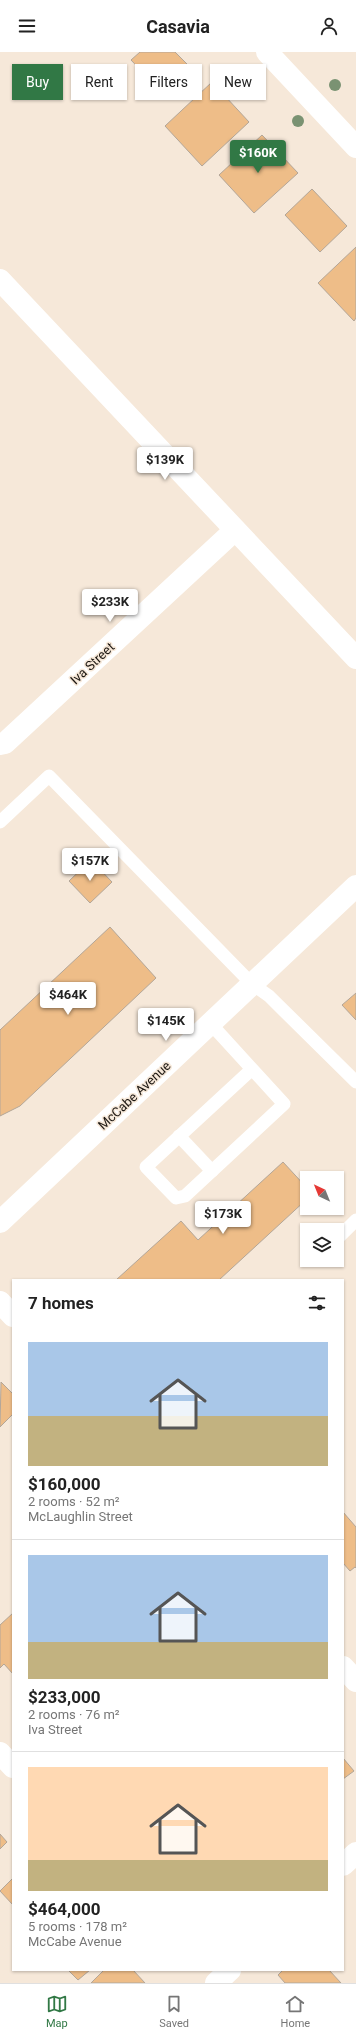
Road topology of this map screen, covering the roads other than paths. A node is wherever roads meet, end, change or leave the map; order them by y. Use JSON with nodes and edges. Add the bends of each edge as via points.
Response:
{"nodes":[{"id":1,"x":267,"y":52,"type":"edge"},
{"id":2,"x":356,"y":147,"type":"edge"},
{"id":3,"x":0,"y":280,"type":"edge"},
{"id":4,"x":235,"y":530,"type":"junction"},
{"id":5,"x":356,"y":658,"type":"edge"},
{"id":6,"x":0,"y":744,"type":"edge"},
{"id":7,"x":0,"y":822,"type":"edge"},
{"id":8,"x":356,"y":886,"type":"edge"},
{"id":9,"x":252,"y":984,"type":"junction"},
{"id":10,"x":210,"y":1023,"type":"junction"},
{"id":11,"x":252,"y":1069,"type":"junction"},
{"id":12,"x":356,"y":1082,"type":"edge"},
{"id":13,"x":178,"y":1136,"type":"junction"},
{"id":14,"x":212,"y":1171,"type":"junction"},
{"id":15,"x":356,"y":1220,"type":"edge"},
{"id":16,"x":0,"y":1222,"type":"edge"},
{"id":17,"x":344,"y":1232,"type":"edge"},
{"id":18,"x":0,"y":1302,"type":"edge"},
{"id":19,"x":12,"y":1315,"type":"edge"},
{"id":20,"x":344,"y":1668,"type":"edge"},
{"id":21,"x":356,"y":1681,"type":"edge"},
{"id":22,"x":0,"y":1753,"type":"edge"},
{"id":23,"x":12,"y":1766,"type":"edge"},
{"id":24,"x":356,"y":1853,"type":"edge"},
{"id":25,"x":344,"y":1864,"type":"edge"},
{"id":26,"x":204,"y":1971,"type":"edge"},
{"id":27,"x":229,"y":1971,"type":"edge"},
{"id":28,"x":216,"y":1983,"type":"edge"}],
"edges":[{"from":1,"to":2,"type":"street"},
{"from":3,"to":4,"type":"street"},
{"from":4,"to":5,"type":"street"},
{"from":4,"to":6,"type":"street","name":"Iva Street","via":[[6,743]]},
{"from":7,"to":9,"type":"lane","via":[[49,776]]},
{"from":8,"to":9,"type":"street","name":"McCabe Avenue"},
{"from":9,"to":10,"type":"street","name":"McCabe Avenue"},
{"from":9,"to":12,"type":"lane","via":[[269,996]]},
{"from":10,"to":11,"type":"lane"},
{"from":10,"to":16,"type":"street","name":"McCabe Avenue"},
{"from":11,"to":13,"type":"lane"},
{"from":11,"to":14,"type":"lane","via":[[284,1104]]},
{"from":13,"to":14,"type":"lane"},
{"from":13,"to":14,"type":"lane","via":[[146,1167],[176,1198],[185,1196]]},
{"from":15,"to":17,"type":"lane"},
{"from":18,"to":19,"type":"street"},
{"from":20,"to":21,"type":"street"},
{"from":22,"to":23,"type":"street"},
{"from":24,"to":25,"type":"street"},
{"from":26,"to":28,"type":"street"},
{"from":27,"to":28,"type":"street"}]}
